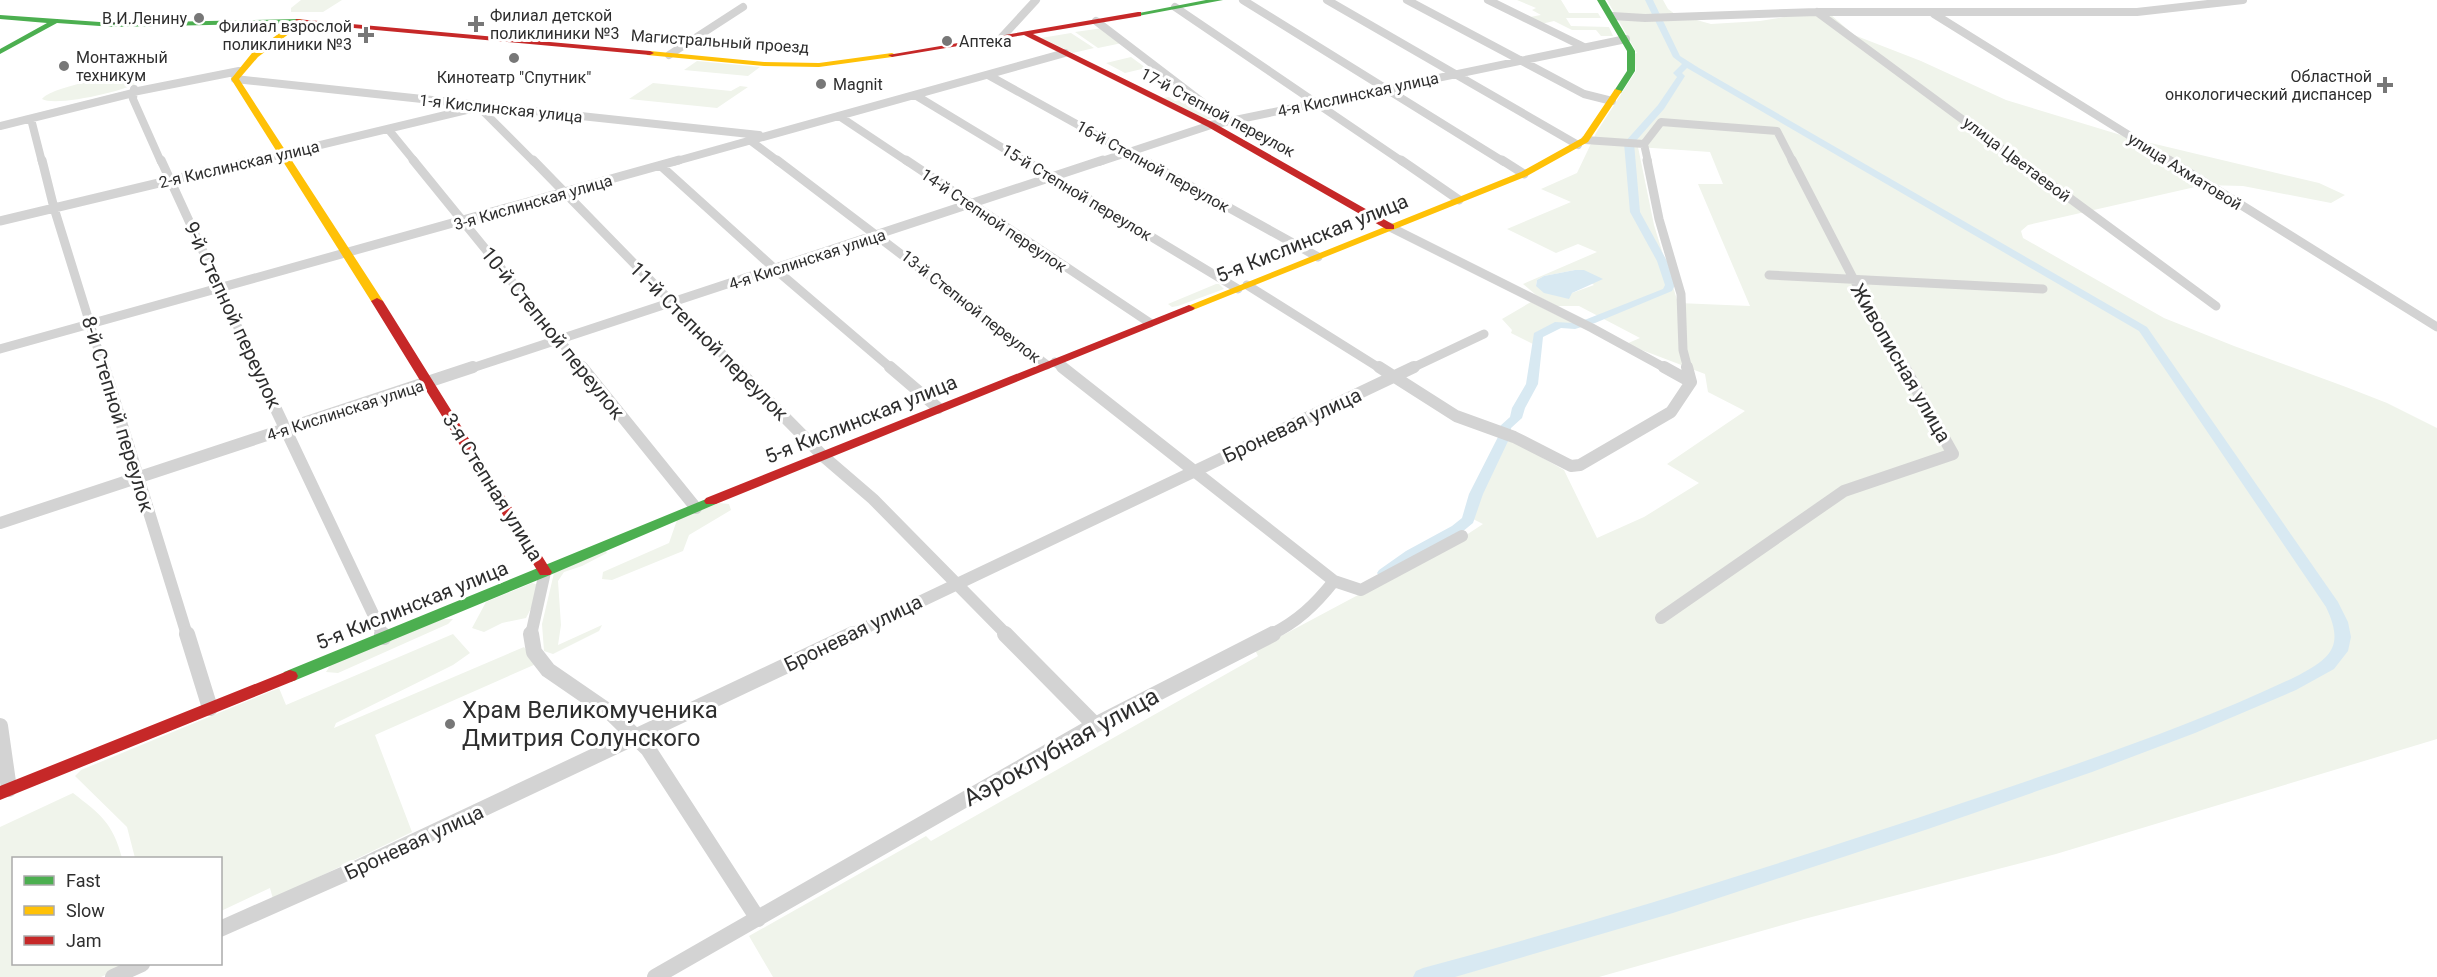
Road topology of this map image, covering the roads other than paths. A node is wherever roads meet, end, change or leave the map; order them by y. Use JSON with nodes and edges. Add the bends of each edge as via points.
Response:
{"nodes":[{"id":1,"x":1035,"y":0,"type":"edge"},
{"id":2,"x":1219,"y":0,"type":"edge"},
{"id":3,"x":1243,"y":0,"type":"edge"},
{"id":4,"x":1327,"y":0,"type":"edge"},
{"id":5,"x":1407,"y":0,"type":"edge"},
{"id":6,"x":1488,"y":0,"type":"edge"},
{"id":7,"x":1601,"y":0,"type":"edge"},
{"id":8,"x":2243,"y":0,"type":"edge"},
{"id":9,"x":743,"y":7,"type":"dead end"},
{"id":10,"x":1175,"y":8,"type":"junction"},
{"id":11,"x":1817,"y":12,"type":"junction"},
{"id":12,"x":1933,"y":13,"type":"junction"},
{"id":13,"x":1612,"y":16,"type":"junction"},
{"id":14,"x":0,"y":17,"type":"edge"},
{"id":15,"x":55,"y":21,"type":"junction"},
{"id":16,"x":302,"y":21,"type":"junction"},
{"id":17,"x":1096,"y":21,"type":"junction"},
{"id":18,"x":1026,"y":33,"type":"junction"},
{"id":19,"x":1002,"y":37,"type":"junction"},
{"id":20,"x":1626,"y":39,"type":"junction"},
{"id":21,"x":1584,"y":47,"type":"junction"},
{"id":22,"x":0,"y":52,"type":"edge"},
{"id":23,"x":1065,"y":52,"type":"junction"},
{"id":24,"x":669,"y":55,"type":"junction"},
{"id":25,"x":1521,"y":61,"type":"junction"},
{"id":26,"x":237,"y":74,"type":"junction"},
{"id":27,"x":1455,"y":74,"type":"junction"},
{"id":28,"x":988,"y":75,"type":"junction"},
{"id":29,"x":1385,"y":88,"type":"junction"},
{"id":30,"x":133,"y":92,"type":"junction"},
{"id":31,"x":915,"y":95,"type":"junction"},
{"id":32,"x":1612,"y":101,"type":"junction"},
{"id":33,"x":1315,"y":102,"type":"junction"},
{"id":34,"x":479,"y":107,"type":"junction"},
{"id":35,"x":839,"y":116,"type":"junction"},
{"id":36,"x":31,"y":119,"type":"junction"},
{"id":37,"x":1227,"y":121,"type":"junction"},
{"id":38,"x":1211,"y":125,"type":"junction"},
{"id":39,"x":0,"y":126,"type":"edge"},
{"id":40,"x":388,"y":129,"type":"junction"},
{"id":41,"x":767,"y":136,"type":"junction"},
{"id":42,"x":751,"y":141,"type":"junction"},
{"id":43,"x":1581,"y":143,"type":"junction"},
{"id":44,"x":1644,"y":144,"type":"junction"},
{"id":45,"x":1131,"y":153,"type":"junction"},
{"id":46,"x":281,"y":154,"type":"junction"},
{"id":47,"x":661,"y":166,"type":"junction"},
{"id":48,"x":1524,"y":174,"type":"junction"},
{"id":49,"x":1053,"y":178,"type":"junction"},
{"id":50,"x":170,"y":181,"type":"junction"},
{"id":51,"x":564,"y":193,"type":"junction"},
{"id":52,"x":1459,"y":200,"type":"junction"},
{"id":53,"x":972,"y":205,"type":"junction"},
{"id":54,"x":54,"y":208,"type":"junction"},
{"id":55,"x":0,"y":221,"type":"edge"},
{"id":56,"x":462,"y":221,"type":"junction"},
{"id":57,"x":1390,"y":226,"type":"junction"},
{"id":58,"x":880,"y":236,"type":"junction"},
{"id":59,"x":347,"y":253,"type":"junction"},
{"id":60,"x":1318,"y":257,"type":"junction"},
{"id":61,"x":775,"y":269,"type":"junction"},
{"id":62,"x":1769,"y":275,"type":"dead end"},
{"id":63,"x":1853,"y":278,"type":"junction"},
{"id":64,"x":1243,"y":287,"type":"junction"},
{"id":65,"x":219,"y":289,"type":"junction"},
{"id":66,"x":2043,"y":289,"type":"dead end"},
{"id":67,"x":672,"y":303,"type":"junction"},
{"id":68,"x":2216,"y":306,"type":"dead end"},
{"id":69,"x":1150,"y":323,"type":"junction"},
{"id":70,"x":91,"y":324,"type":"junction"},
{"id":71,"x":2437,"y":327,"type":"edge"},
{"id":72,"x":1484,"y":334,"type":"dead end"},
{"id":73,"x":558,"y":340,"type":"junction"},
{"id":74,"x":0,"y":348,"type":"edge"},
{"id":75,"x":1051,"y":363,"type":"junction"},
{"id":76,"x":1393,"y":379,"type":"junction"},
{"id":77,"x":429,"y":382,"type":"junction"},
{"id":78,"x":1690,"y":382,"type":"junction"},
{"id":79,"x":938,"y":408,"type":"junction"},
{"id":80,"x":287,"y":430,"type":"junction"},
{"id":81,"x":823,"y":456,"type":"junction"},
{"id":82,"x":1193,"y":470,"type":"junction"},
{"id":83,"x":137,"y":478,"type":"junction"},
{"id":84,"x":696,"y":508,"type":"junction"},
{"id":85,"x":0,"y":524,"type":"edge"},
{"id":86,"x":1462,"y":536,"type":"dead end"},
{"id":87,"x":545,"y":572,"type":"junction"},
{"id":88,"x":1334,"y":581,"type":"junction"},
{"id":89,"x":957,"y":584,"type":"junction"},
{"id":90,"x":1661,"y":618,"type":"dead end"},
{"id":91,"x":384,"y":637,"type":"junction"},
{"id":92,"x":210,"y":708,"type":"junction"},
{"id":93,"x":1095,"y":725,"type":"junction"},
{"id":94,"x":0,"y":726,"type":"edge"},
{"id":95,"x":638,"y":736,"type":"junction"},
{"id":96,"x":4,"y":791,"type":"edge"},
{"id":97,"x":758,"y":919,"type":"junction"},
{"id":98,"x":222,"y":928,"type":"edge"},
{"id":99,"x":138,"y":965,"type":"edge"},
{"id":100,"x":112,"y":977,"type":"edge"},
{"id":101,"x":655,"y":977,"type":"edge"}],
"edges":[{"from":1,"to":19,"type":"street"},
{"from":2,"to":10,"type":"street","name":"Магистральный проезд"},
{"from":3,"to":29,"type":"street"},
{"from":4,"to":27,"type":"street"},
{"from":5,"to":25,"type":"street"},
{"from":6,"to":21,"type":"street"},
{"from":7,"to":13,"type":"street","name":"5-я Кислинская улица"},
{"from":8,"to":12,"type":"street","via":[[2137,12]]},
{"from":9,"to":24,"type":"street"},
{"from":10,"to":17,"type":"street","name":"Магистральный проезд"},
{"from":10,"to":33,"type":"street"},
{"from":11,"to":12,"type":"street"},
{"from":11,"to":13,"type":"street"},
{"from":11,"to":68,"type":"street","name":"улица Цветаевой"},
{"from":12,"to":71,"type":"street","name":"улица Ахматовой"},
{"from":13,"to":20,"type":"street","name":"5-я Кислинская улица"},
{"from":14,"to":15,"type":"street","name":"Магистральный проезд"},
{"from":15,"to":16,"type":"street","name":"Магистральный проезд","via":[[114,25]]},
{"from":15,"to":22,"type":"street"},
{"from":16,"to":24,"type":"street","name":"Магистральный проезд"},
{"from":16,"to":26,"type":"street"},
{"from":17,"to":18,"type":"street","name":"Магистральный проезд"},
{"from":17,"to":37,"type":"street","name":"17-й Степной переулок"},
{"from":18,"to":19,"type":"street","name":"Магистральный проезд"},
{"from":18,"to":23,"type":"street","name":"17-й Степной переулок"},
{"from":19,"to":24,"type":"street","name":"Магистральный проезд","via":[[819,65]]},
{"from":20,"to":21,"type":"street","name":"4-я Кислинская улица"},
{"from":20,"to":32,"type":"street","name":"5-я Кислинская улица","via":[[1631,51],[1631,71]]},
{"from":21,"to":25,"type":"street","name":"4-я Кислинская улица"},
{"from":23,"to":28,"type":"street","name":"3-я Кислинская улица"},
{"from":23,"to":38,"type":"street","name":"17-й Степной переулок"},
{"from":25,"to":27,"type":"street","name":"4-я Кислинская улица"},
{"from":25,"to":32,"type":"street","via":[[1590,97]]},
{"from":26,"to":30,"type":"street","name":"1-я Кислинская улица"},
{"from":26,"to":34,"type":"street","name":"1-я Кислинская улица"},
{"from":26,"to":46,"type":"street","name":"3-я Степная улица"},
{"from":27,"to":29,"type":"street","name":"4-я Кислинская улица"},
{"from":27,"to":43,"type":"street"},
{"from":28,"to":31,"type":"street","name":"3-я Кислинская улица"},
{"from":28,"to":45,"type":"street","name":"16-й Степной переулок"},
{"from":29,"to":33,"type":"street","name":"4-я Кислинская улица"},
{"from":29,"to":48,"type":"street"},
{"from":30,"to":36,"type":"street","name":"1-я Кислинская улица"},
{"from":30,"to":50,"type":"street","name":"9-й Степной переулок"},
{"from":31,"to":35,"type":"street","name":"3-я Кислинская улица"},
{"from":31,"to":49,"type":"street","name":"15-й Степной переулок"},
{"from":32,"to":43,"type":"street","name":"5-я Кислинская улица"},
{"from":33,"to":37,"type":"street","name":"4-я Кислинская улица"},
{"from":33,"to":52,"type":"street"},
{"from":34,"to":40,"type":"street","name":"2-я Кислинская улица"},
{"from":34,"to":41,"type":"street","name":"1-я Кислинская улица"},
{"from":34,"to":51,"type":"street","name":"11-й Степной переулок"},
{"from":35,"to":41,"type":"street","name":"3-я Кислинская улица"},
{"from":35,"to":53,"type":"street","name":"14-й Степной переулок"},
{"from":36,"to":39,"type":"street","name":"1-я Кислинская улица"},
{"from":36,"to":54,"type":"street","name":"8-й Степной переулок"},
{"from":37,"to":38,"type":"street","name":"4-я Кислинская улица"},
{"from":38,"to":45,"type":"street","name":"4-я Кислинская улица"},
{"from":38,"to":57,"type":"street","name":"17-й Степной переулок"},
{"from":40,"to":46,"type":"street","name":"2-я Кислинская улица"},
{"from":40,"to":56,"type":"street","name":"10-й Степной переулок"},
{"from":41,"to":42,"type":"street","name":"3-я Кислинская улица"},
{"from":42,"to":47,"type":"street","name":"3-я Кислинская улица"},
{"from":42,"to":58,"type":"street","name":"13-й Степной переулок"},
{"from":43,"to":44,"type":"street"},
{"from":43,"to":48,"type":"street","name":"5-я Кислинская улица"},
{"from":44,"to":63,"type":"street","name":"Живописная улица","via":[[1660,122],[1777,130]]},
{"from":44,"to":78,"type":"street","via":[[1659,219],[1681,294],[1683,350]]},
{"from":45,"to":49,"type":"street","name":"4-я Кислинская улица"},
{"from":45,"to":60,"type":"street","name":"16-й Степной переулок"},
{"from":46,"to":50,"type":"street","name":"2-я Кислинская улица"},
{"from":46,"to":59,"type":"street","name":"3-я Степная улица"},
{"from":47,"to":51,"type":"street","name":"3-я Кислинская улица"},
{"from":47,"to":61,"type":"street"},
{"from":48,"to":52,"type":"street","name":"5-я Кислинская улица"},
{"from":49,"to":53,"type":"street","name":"4-я Кислинская улица"},
{"from":49,"to":64,"type":"street","name":"15-й Степной переулок"},
{"from":50,"to":54,"type":"street","name":"2-я Кислинская улица"},
{"from":50,"to":65,"type":"street","name":"9-й Степной переулок"},
{"from":51,"to":56,"type":"street","name":"3-я Кислинская улица"},
{"from":51,"to":67,"type":"street","name":"11-й Степной переулок"},
{"from":52,"to":57,"type":"street","name":"5-я Кислинская улица"},
{"from":53,"to":58,"type":"street","name":"4-я Кислинская улица"},
{"from":53,"to":69,"type":"street","name":"14-й Степной переулок"},
{"from":54,"to":55,"type":"street","name":"2-я Кислинская улица"},
{"from":54,"to":70,"type":"street","name":"8-й Степной переулок"},
{"from":56,"to":59,"type":"street","name":"3-я Кислинская улица"},
{"from":56,"to":73,"type":"street","name":"10-й Степной переулок"},
{"from":57,"to":60,"type":"street","name":"5-я Кислинская улица"},
{"from":57,"to":78,"type":"street"},
{"from":58,"to":61,"type":"street","name":"4-я Кислинская улица"},
{"from":58,"to":75,"type":"street","name":"13-й Степной переулок"},
{"from":59,"to":65,"type":"street","name":"3-я Кислинская улица"},
{"from":59,"to":77,"type":"street","name":"3-я Степная улица"},
{"from":60,"to":64,"type":"street","name":"5-я Кислинская улица"},
{"from":61,"to":67,"type":"street","name":"4-я Кислинская улица"},
{"from":61,"to":79,"type":"street"},
{"from":62,"to":63,"type":"street"},
{"from":63,"to":66,"type":"street"},
{"from":63,"to":90,"type":"street","name":"Живописная улица","via":[[1953,454],[1844,491]]},
{"from":64,"to":69,"type":"street","name":"5-я Кислинская улица"},
{"from":64,"to":76,"type":"street","name":"15-й Степной переулок"},
{"from":65,"to":70,"type":"street","name":"3-я Кислинская улица"},
{"from":65,"to":80,"type":"street","name":"9-й Степной переулок"},
{"from":67,"to":73,"type":"street","name":"4-я Кислинская улица"},
{"from":67,"to":81,"type":"street","name":"11-й Степной переулок"},
{"from":69,"to":75,"type":"street","name":"5-я Кислинская улица"},
{"from":70,"to":74,"type":"street","name":"3-я Кислинская улица"},
{"from":70,"to":83,"type":"street","name":"8-й Степной переулок"},
{"from":72,"to":76,"type":"street","name":"Броневая улица","via":[[1402,371]]},
{"from":73,"to":77,"type":"street","name":"4-я Кислинская улица"},
{"from":73,"to":84,"type":"street","name":"10-й Степной переулок"},
{"from":75,"to":79,"type":"street","name":"5-я Кислинская улица"},
{"from":75,"to":82,"type":"street","name":"13-й Степной переулок"},
{"from":76,"to":78,"type":"street","name":"15-й Степной переулок","via":[[1456,416],[1514,437],[1564,464],[1580,465],[1671,412]]},
{"from":76,"to":82,"type":"street","name":"Броневая улица"},
{"from":77,"to":80,"type":"street","name":"4-я Кислинская улица"},
{"from":77,"to":87,"type":"street","name":"3-я Степная улица"},
{"from":79,"to":81,"type":"street","name":"5-я Кислинская улица"},
{"from":80,"to":83,"type":"street","name":"4-я Кислинская улица"},
{"from":80,"to":91,"type":"street","name":"9-й Степной переулок"},
{"from":81,"to":84,"type":"street","name":"5-я Кислинская улица"},
{"from":81,"to":89,"type":"street","name":"11-й Степной переулок","via":[[873,499]]},
{"from":82,"to":88,"type":"street","name":"13-й Степной переулок"},
{"from":82,"to":89,"type":"street","name":"Броневая улица"},
{"from":83,"to":85,"type":"street","name":"4-я Кислинская улица"},
{"from":83,"to":92,"type":"street","name":"8-й Степной переулок"},
{"from":84,"to":87,"type":"street","name":"5-я Кислинская улица"},
{"from":86,"to":88,"type":"street","via":[[1361,590]]},
{"from":87,"to":91,"type":"street","name":"5-я Кислинская улица"},
{"from":87,"to":95,"type":"street","name":"3-я Степная улица","via":[[530,636],[534,653],[547,669]]},
{"from":88,"to":93,"type":"street","name":"Аэроклубная улица","via":[[1316,604],[1290,625]]},
{"from":89,"to":93,"type":"street","name":"11-й Степной переулок"},
{"from":89,"to":95,"type":"street","name":"Броневая улица"},
{"from":91,"to":92,"type":"street","name":"5-я Кислинская улица"},
{"from":92,"to":96,"type":"street","name":"5-я Кислинская улица"},
{"from":93,"to":97,"type":"street","name":"Аэроклубная улица"},
{"from":94,"to":96,"type":"street"},
{"from":95,"to":97,"type":"street","name":"3-я Степная улица","via":[[662,766]]},
{"from":95,"to":98,"type":"street","name":"Броневая улица"},
{"from":97,"to":101,"type":"street","name":"Аэроклубная улица"},
{"from":99,"to":100,"type":"street"}]}
